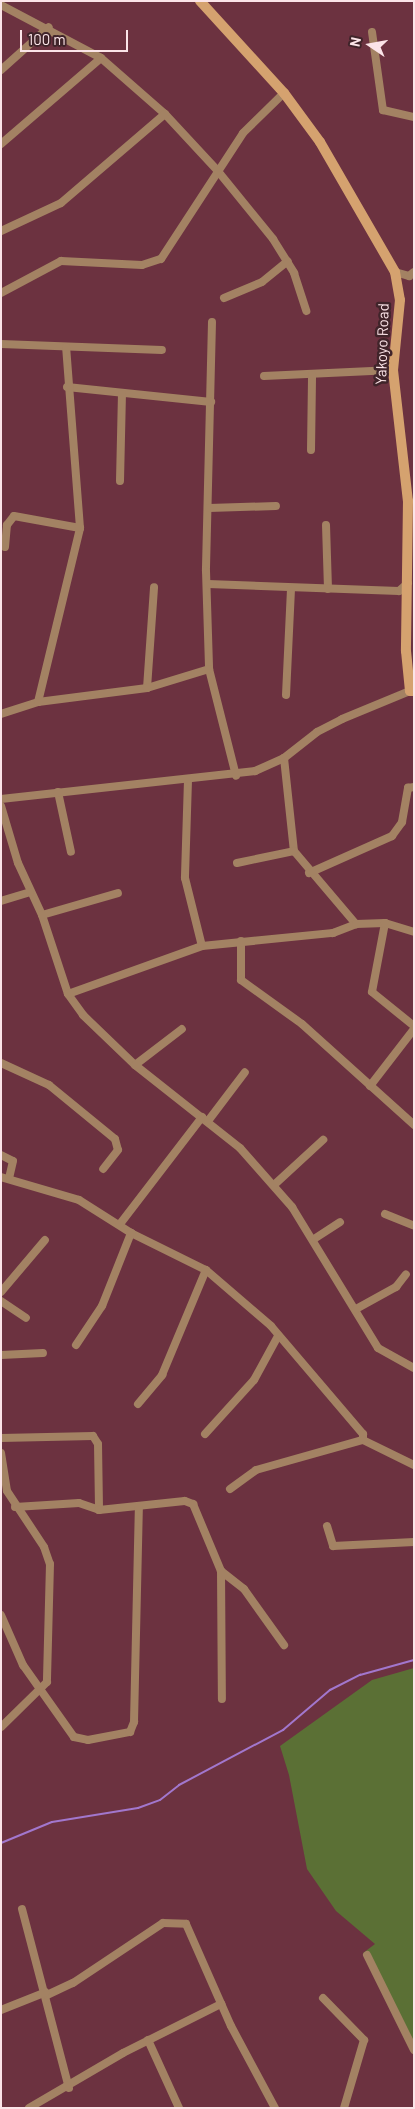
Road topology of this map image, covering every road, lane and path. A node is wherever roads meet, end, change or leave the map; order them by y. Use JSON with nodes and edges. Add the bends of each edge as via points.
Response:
{"nodes":[{"id":1,"x":200,"y":1,"type":"edge"},
{"id":2,"x":1,"y":5,"type":"edge"},
{"id":3,"x":49,"y":27,"type":"junction"},
{"id":4,"x":372,"y":32,"type":"dead end"},
{"id":5,"x":101,"y":58,"type":"junction"},
{"id":6,"x":1,"y":70,"type":"edge"},
{"id":7,"x":284,"y":93,"type":"junction"},
{"id":8,"x":165,"y":114,"type":"junction"},
{"id":9,"x":414,"y":117,"type":"edge"},
{"id":10,"x":1,"y":144,"type":"edge"},
{"id":11,"x":217,"y":170,"type":"junction"},
{"id":12,"x":1,"y":231,"type":"edge"},
{"id":13,"x":288,"y":261,"type":"junction"},
{"id":14,"x":395,"y":272,"type":"junction"},
{"id":15,"x":414,"y":272,"type":"edge"},
{"id":16,"x":1,"y":293,"type":"edge"},
{"id":17,"x":224,"y":298,"type":"dead end"},
{"id":18,"x":306,"y":312,"type":"dead end"},
{"id":19,"x":212,"y":322,"type":"dead end"},
{"id":20,"x":1,"y":344,"type":"edge"},
{"id":21,"x":66,"y":348,"type":"junction"},
{"id":22,"x":162,"y":350,"type":"dead end"},
{"id":23,"x":393,"y":370,"type":"junction"},
{"id":24,"x":312,"y":375,"type":"junction"},
{"id":25,"x":264,"y":376,"type":"dead end"},
{"id":26,"x":67,"y":387,"type":"junction"},
{"id":27,"x":122,"y":394,"type":"junction"},
{"id":28,"x":211,"y":402,"type":"junction"},
{"id":29,"x":311,"y":450,"type":"dead end"},
{"id":30,"x":120,"y":481,"type":"dead end"},
{"id":31,"x":276,"y":506,"type":"dead end"},
{"id":32,"x":210,"y":508,"type":"junction"},
{"id":33,"x":326,"y":525,"type":"dead end"},
{"id":34,"x":80,"y":528,"type":"junction"},
{"id":35,"x":5,"y":547,"type":"dead end"},
{"id":36,"x":409,"y":582,"type":"junction"},
{"id":37,"x":208,"y":584,"type":"junction"},
{"id":38,"x":154,"y":587,"type":"dead end"},
{"id":39,"x":291,"y":588,"type":"junction"},
{"id":40,"x":328,"y":590,"type":"junction"},
{"id":41,"x":411,"y":598,"type":"edge"},
{"id":42,"x":210,"y":669,"type":"junction"},
{"id":43,"x":147,"y":688,"type":"junction"},
{"id":44,"x":412,"y":691,"type":"edge"},
{"id":45,"x":286,"y":695,"type":"dead end"},
{"id":46,"x":38,"y":702,"type":"junction"},
{"id":47,"x":1,"y":714,"type":"edge"},
{"id":48,"x":284,"y":758,"type":"junction"},
{"id":49,"x":236,"y":776,"type":"junction"},
{"id":50,"x":188,"y":780,"type":"junction"},
{"id":51,"x":414,"y":787,"type":"edge"},
{"id":52,"x":58,"y":792,"type":"junction"},
{"id":53,"x":1,"y":799,"type":"edge"},
{"id":54,"x":1,"y":806,"type":"edge"},
{"id":55,"x":294,"y":851,"type":"junction"},
{"id":56,"x":71,"y":852,"type":"dead end"},
{"id":57,"x":237,"y":863,"type":"dead end"},
{"id":58,"x":309,"y":872,"type":"junction"},
{"id":59,"x":30,"y":892,"type":"junction"},
{"id":60,"x":118,"y":893,"type":"dead end"},
{"id":61,"x":1,"y":901,"type":"edge"},
{"id":62,"x":42,"y":915,"type":"junction"},
{"id":63,"x":385,"y":923,"type":"junction"},
{"id":64,"x":356,"y":924,"type":"junction"},
{"id":65,"x":414,"y":932,"type":"edge"},
{"id":66,"x":241,"y":941,"type":"junction"},
{"id":67,"x":202,"y":946,"type":"junction"},
{"id":68,"x":68,"y":994,"type":"junction"},
{"id":69,"x":414,"y":1027,"type":"edge"},
{"id":70,"x":182,"y":1029,"type":"dead end"},
{"id":71,"x":1,"y":1063,"type":"edge"},
{"id":72,"x":135,"y":1065,"type":"junction"},
{"id":73,"x":245,"y":1072,"type":"dead end"},
{"id":74,"x":370,"y":1086,"type":"junction"},
{"id":75,"x":205,"y":1119,"type":"junction"},
{"id":76,"x":414,"y":1124,"type":"edge"},
{"id":77,"x":323,"y":1140,"type":"dead end"},
{"id":78,"x":1,"y":1155,"type":"edge"},
{"id":79,"x":103,"y":1168,"type":"dead end"},
{"id":80,"x":5,"y":1178,"type":"edge"},
{"id":81,"x":274,"y":1185,"type":"junction"},
{"id":82,"x":385,"y":1214,"type":"dead end"},
{"id":83,"x":340,"y":1222,"type":"dead end"},
{"id":84,"x":120,"y":1224,"type":"junction"},
{"id":85,"x":414,"y":1226,"type":"edge"},
{"id":86,"x":131,"y":1233,"type":"junction"},
{"id":87,"x":314,"y":1239,"type":"junction"},
{"id":88,"x":45,"y":1240,"type":"dead end"},
{"id":89,"x":206,"y":1270,"type":"junction"},
{"id":90,"x":406,"y":1274,"type":"dead end"},
{"id":91,"x":1,"y":1292,"type":"edge"},
{"id":92,"x":1,"y":1302,"type":"edge"},
{"id":93,"x":356,"y":1309,"type":"junction"},
{"id":94,"x":26,"y":1318,"type":"dead end"},
{"id":95,"x":278,"y":1336,"type":"junction"},
{"id":96,"x":76,"y":1345,"type":"dead end"},
{"id":97,"x":43,"y":1353,"type":"dead end"},
{"id":98,"x":1,"y":1355,"type":"edge"},
{"id":99,"x":414,"y":1368,"type":"edge"},
{"id":100,"x":138,"y":1404,"type":"dead end"},
{"id":101,"x":205,"y":1434,"type":"dead end"},
{"id":102,"x":1,"y":1438,"type":"edge"},
{"id":103,"x":363,"y":1440,"type":"junction"},
{"id":104,"x":1,"y":1453,"type":"edge"},
{"id":105,"x":414,"y":1465,"type":"edge"},
{"id":106,"x":230,"y":1489,"type":"dead end"},
{"id":107,"x":139,"y":1506,"type":"junction"},
{"id":108,"x":15,"y":1507,"type":"junction"},
{"id":109,"x":99,"y":1510,"type":"junction"},
{"id":110,"x":327,"y":1526,"type":"dead end"},
{"id":111,"x":414,"y":1542,"type":"edge"},
{"id":112,"x":221,"y":1570,"type":"junction"},
{"id":113,"x":1,"y":1614,"type":"edge"},
{"id":114,"x":284,"y":1645,"type":"dead end"},
{"id":115,"x":40,"y":1687,"type":"junction"},
{"id":116,"x":222,"y":1699,"type":"dead end"},
{"id":117,"x":1,"y":1727,"type":"edge"},
{"id":118,"x":22,"y":1909,"type":"dead end"},
{"id":119,"x":367,"y":1955,"type":"dead end"},
{"id":120,"x":46,"y":1994,"type":"junction"},
{"id":121,"x":323,"y":1998,"type":"dead end"},
{"id":122,"x":221,"y":2004,"type":"junction"},
{"id":123,"x":1,"y":2010,"type":"edge"},
{"id":124,"x":148,"y":2040,"type":"junction"},
{"id":125,"x":414,"y":2050,"type":"edge"},
{"id":126,"x":69,"y":2088,"type":"junction"},
{"id":127,"x":31,"y":2107,"type":"edge"},
{"id":128,"x":179,"y":2108,"type":"edge"},
{"id":129,"x":274,"y":2108,"type":"edge"},
{"id":130,"x":344,"y":2108,"type":"edge"}],
"edges":[{"from":1,"to":7,"type":"main road","name":"Yakoyo Road"},
{"from":2,"to":3,"type":"street"},
{"from":3,"to":5,"type":"street"},
{"from":3,"to":6,"type":"street"},
{"from":4,"to":9,"type":"street","via":[[382,110]]},
{"from":5,"to":8,"type":"street"},
{"from":5,"to":10,"type":"street"},
{"from":7,"to":11,"type":"street","via":[[243,133]]},
{"from":7,"to":14,"type":"main road","name":"Yakoyo Road","via":[[320,142]]},
{"from":8,"to":11,"type":"street"},
{"from":8,"to":12,"type":"street","via":[[61,203]]},
{"from":11,"to":13,"type":"street"},
{"from":11,"to":16,"type":"street","via":[[161,259],[153,264],[62,260]]},
{"from":13,"to":17,"type":"street","via":[[262,282]]},
{"from":13,"to":18,"type":"street"},
{"from":14,"to":15,"type":"street","via":[[409,276]]},
{"from":14,"to":23,"type":"main road","name":"Yakoyo Road","via":[[400,300]]},
{"from":19,"to":28,"type":"street"},
{"from":20,"to":21,"type":"street"},
{"from":21,"to":22,"type":"street"},
{"from":21,"to":26,"type":"street"},
{"from":23,"to":24,"type":"street"},
{"from":23,"to":36,"type":"main road","name":"Yakoyo Road","via":[[408,501]]},
{"from":24,"to":25,"type":"street"},
{"from":24,"to":29,"type":"street"},
{"from":26,"to":27,"type":"street"},
{"from":26,"to":34,"type":"street"},
{"from":27,"to":28,"type":"street"},
{"from":27,"to":30,"type":"street"},
{"from":28,"to":32,"type":"street"},
{"from":31,"to":32,"type":"street"},
{"from":32,"to":37,"type":"street"},
{"from":33,"to":40,"type":"street"},
{"from":34,"to":35,"type":"street","via":[[14,516],[7,525]]},
{"from":34,"to":46,"type":"street"},
{"from":36,"to":40,"type":"street","via":[[400,591]]},
{"from":36,"to":41,"type":"main road","name":"Yakoyo Road"},
{"from":37,"to":39,"type":"street"},
{"from":37,"to":42,"type":"street"},
{"from":38,"to":43,"type":"street"},
{"from":39,"to":40,"type":"street"},
{"from":39,"to":45,"type":"street"},
{"from":41,"to":44,"type":"main road","name":"Yakoyo Road","via":[[406,651]]},
{"from":42,"to":43,"type":"street"},
{"from":42,"to":49,"type":"street"},
{"from":43,"to":46,"type":"street"},
{"from":44,"to":48,"type":"street","via":[[317,732]]},
{"from":46,"to":47,"type":"street"},
{"from":48,"to":49,"type":"street"},
{"from":48,"to":55,"type":"street"},
{"from":49,"to":50,"type":"street"},
{"from":50,"to":52,"type":"street"},
{"from":50,"to":67,"type":"street","via":[[185,878]]},
{"from":51,"to":58,"type":"street","via":[[408,788],[402,822],[392,836]]},
{"from":52,"to":53,"type":"street"},
{"from":52,"to":56,"type":"street"},
{"from":54,"to":59,"type":"street"},
{"from":55,"to":57,"type":"street"},
{"from":55,"to":58,"type":"street"},
{"from":58,"to":64,"type":"street","via":[[340,901]]},
{"from":59,"to":61,"type":"street"},
{"from":59,"to":62,"type":"street"},
{"from":60,"to":62,"type":"street"},
{"from":62,"to":68,"type":"street"},
{"from":63,"to":64,"type":"street"},
{"from":63,"to":65,"type":"street"},
{"from":63,"to":69,"type":"street","via":[[372,992]]},
{"from":64,"to":66,"type":"street","via":[[333,933]]},
{"from":66,"to":67,"type":"street"},
{"from":66,"to":74,"type":"street","via":[[241,980],[302,1024]]},
{"from":67,"to":68,"type":"street"},
{"from":68,"to":72,"type":"street","via":[[88,1021]]},
{"from":69,"to":74,"type":"street"},
{"from":70,"to":72,"type":"street"},
{"from":71,"to":79,"type":"street","via":[[49,1085],[115,1139],[118,1150]]},
{"from":72,"to":75,"type":"street"},
{"from":73,"to":75,"type":"street"},
{"from":74,"to":76,"type":"street"},
{"from":75,"to":81,"type":"street"},
{"from":75,"to":84,"type":"street"},
{"from":77,"to":81,"type":"street"},
{"from":78,"to":80,"type":"street","via":[[13,1161]]},
{"from":80,"to":84,"type":"street","via":[[58,1191]]},
{"from":81,"to":87,"type":"street"},
{"from":82,"to":85,"type":"street"},
{"from":83,"to":87,"type":"street"},
{"from":84,"to":86,"type":"street"},
{"from":86,"to":89,"type":"street"},
{"from":86,"to":96,"type":"street","via":[[102,1306]]},
{"from":87,"to":93,"type":"street"},
{"from":88,"to":91,"type":"street"},
{"from":89,"to":95,"type":"street"},
{"from":89,"to":100,"type":"street","via":[[162,1375]]},
{"from":90,"to":93,"type":"street","via":[[396,1287]]},
{"from":92,"to":94,"type":"street"},
{"from":93,"to":99,"type":"street","via":[[378,1348]]},
{"from":95,"to":101,"type":"street","via":[[254,1380]]},
{"from":95,"to":103,"type":"street","via":[[363,1434]]},
{"from":97,"to":98,"type":"street"},
{"from":102,"to":109,"type":"street","via":[[93,1436],[98,1444]]},
{"from":103,"to":105,"type":"street"},
{"from":103,"to":106,"type":"street","via":[[256,1470]]},
{"from":104,"to":108,"type":"street","via":[[4,1482]]},
{"from":107,"to":109,"type":"street"},
{"from":107,"to":112,"type":"street","via":[[185,1501],[193,1504]]},
{"from":107,"to":115,"type":"street","via":[[133,1728],[130,1732],[88,1740],[74,1737]]},
{"from":108,"to":109,"type":"street","via":[[79,1503]]},
{"from":108,"to":115,"type":"street","via":[[44,1547],[50,1564],[49,1677]]},
{"from":110,"to":111,"type":"street","via":[[333,1546]]},
{"from":112,"to":114,"type":"street","via":[[244,1589]]},
{"from":112,"to":116,"type":"street"},
{"from":113,"to":115,"type":"street","via":[[24,1665]]},
{"from":115,"to":117,"type":"street"},
{"from":118,"to":120,"type":"street"},
{"from":119,"to":125,"type":"street"},
{"from":120,"to":122,"type":"street","via":[[73,1983],[163,1923],[175,1921],[186,1924]]},
{"from":120,"to":123,"type":"street"},
{"from":120,"to":126,"type":"street"},
{"from":121,"to":130,"type":"street","via":[[364,2040]]},
{"from":122,"to":124,"type":"street"},
{"from":122,"to":129,"type":"street"},
{"from":124,"to":126,"type":"street"},
{"from":124,"to":128,"type":"street"},
{"from":126,"to":127,"type":"street"}]}
